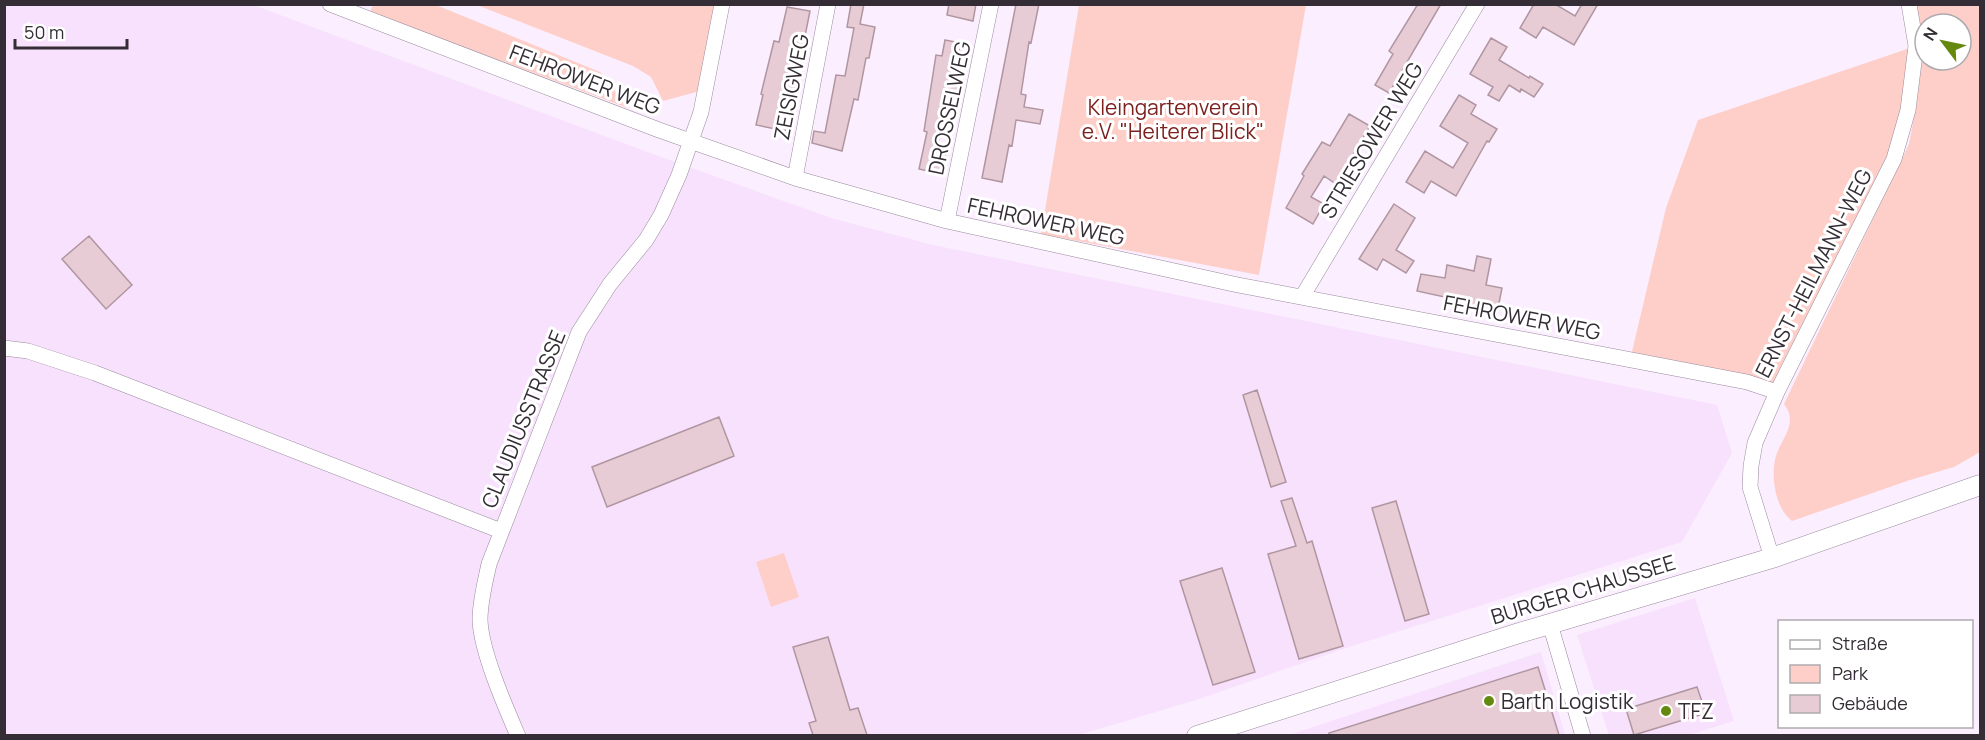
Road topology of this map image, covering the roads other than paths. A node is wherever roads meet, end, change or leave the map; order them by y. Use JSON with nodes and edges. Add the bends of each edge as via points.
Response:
{"nodes":[{"id":1,"x":330,"y":4,"type":"edge"},
{"id":2,"x":722,"y":4,"type":"edge"},
{"id":3,"x":828,"y":4,"type":"edge"},
{"id":4,"x":992,"y":4,"type":"edge"},
{"id":5,"x":1477,"y":4,"type":"edge"},
{"id":6,"x":1909,"y":4,"type":"edge"},
{"id":7,"x":691,"y":141,"type":"junction"},
{"id":8,"x":795,"y":178,"type":"junction"},
{"id":9,"x":947,"y":220,"type":"junction"},
{"id":10,"x":1302,"y":297,"type":"junction"},
{"id":11,"x":4,"y":348,"type":"edge"},
{"id":12,"x":1777,"y":392,"type":"junction"},
{"id":13,"x":1980,"y":485,"type":"edge"},
{"id":14,"x":501,"y":531,"type":"junction"},
{"id":15,"x":1772,"y":558,"type":"junction"},
{"id":16,"x":1550,"y":624,"type":"junction"},
{"id":17,"x":518,"y":735,"type":"edge"},
{"id":18,"x":1197,"y":735,"type":"edge"},
{"id":19,"x":1583,"y":735,"type":"edge"}],
"edges":[{"from":1,"to":7,"type":"street","name":"FEHROWER WEG"},
{"from":2,"to":7,"type":"street","name":"CLAUDIUSSTRASSE","via":[[701,112]]},
{"from":3,"to":8,"type":"street","name":"ZEISIGWEG"},
{"from":4,"to":9,"type":"street","name":"DROSSELWEG"},
{"from":5,"to":10,"type":"street","name":"STRIESOWER WEG"},
{"from":6,"to":12,"type":"street","name":"ERNST-HEILMANN-WEG","via":[[1916,46],[1908,110],[1894,159]]},
{"from":7,"to":8,"type":"street","name":"FEHROWER WEG"},
{"from":7,"to":14,"type":"street","name":"CLAUDIUSSTRASSE","via":[[661,215],[579,332]]},
{"from":8,"to":9,"type":"street","name":"FEHROWER WEG"},
{"from":9,"to":10,"type":"street","name":"FEHROWER WEG"},
{"from":10,"to":12,"type":"street","name":"FEHROWER WEG","via":[[1736,380]]},
{"from":11,"to":14,"type":"street","via":[[28,351],[95,373]]},
{"from":12,"to":15,"type":"street","name":"ERNST-HEILMANN-WEG","via":[[1755,442],[1750,466],[1750,487]]},
{"from":13,"to":15,"type":"main road","name":"BURGER CHAUSSEE"},
{"from":14,"to":17,"type":"street","name":"CLAUDIUSSTRASSE","via":[[489,564],[480,621],[484,645]]},
{"from":15,"to":16,"type":"main road","name":"BURGER CHAUSSEE"},
{"from":16,"to":18,"type":"main road","name":"BURGER CHAUSSEE"},
{"from":16,"to":19,"type":"street"}]}
